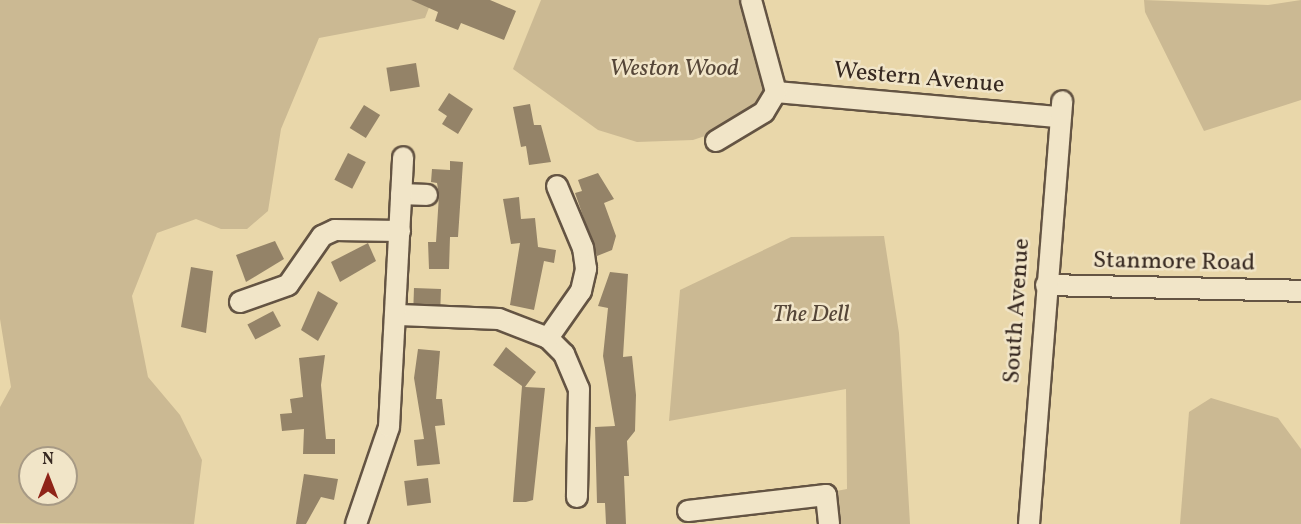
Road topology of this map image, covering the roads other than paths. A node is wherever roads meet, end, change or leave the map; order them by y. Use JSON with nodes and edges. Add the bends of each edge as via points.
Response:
{"nodes":[{"id":1,"x":752,"y":0,"type":"edge"},
{"id":2,"x":776,"y":92,"type":"junction"},
{"id":3,"x":1060,"y":109,"type":"joint"},
{"id":4,"x":716,"y":141,"type":"dead end"},
{"id":5,"x":403,"y":158,"type":"dead end"},
{"id":6,"x":557,"y":186,"type":"dead end"},
{"id":7,"x":402,"y":194,"type":"junction"},
{"id":8,"x":427,"y":195,"type":"dead end"},
{"id":9,"x":400,"y":231,"type":"junction"},
{"id":10,"x":1046,"y":285,"type":"junction"},
{"id":11,"x":1301,"y":291,"type":"edge"},
{"id":12,"x":240,"y":302,"type":"dead end"},
{"id":13,"x":399,"y":315,"type":"junction"},
{"id":14,"x":548,"y":338,"type":"junction"},
{"id":15,"x":578,"y":498,"type":"dead end"},
{"id":16,"x":688,"y":511,"type":"dead end"},
{"id":17,"x":356,"y":524,"type":"edge"},
{"id":18,"x":829,"y":524,"type":"edge"},
{"id":19,"x":1029,"y":524,"type":"edge"}],
"edges":[{"from":1,"to":2,"type":"street"},
{"from":2,"to":3,"type":"street","name":"Western Avenue"},
{"from":2,"to":4,"type":"street","via":[[764,112]]},
{"from":3,"to":10,"type":"street","name":"South Avenue"},
{"from":5,"to":7,"type":"street"},
{"from":6,"to":14,"type":"street","via":[[583,248],[586,269],[581,291]]},
{"from":7,"to":8,"type":"street"},
{"from":7,"to":9,"type":"street"},
{"from":9,"to":12,"type":"street","via":[[335,230],[322,236],[288,285]]},
{"from":9,"to":13,"type":"street"},
{"from":10,"to":11,"type":"street","name":"Stanmore Road"},
{"from":10,"to":19,"type":"street","name":"South Avenue"},
{"from":13,"to":14,"type":"street","via":[[499,319]]},
{"from":13,"to":17,"type":"street","via":[[389,427]]},
{"from":14,"to":15,"type":"street","via":[[564,354],[579,389]]},
{"from":16,"to":18,"type":"street","via":[[826,495]]}]}
